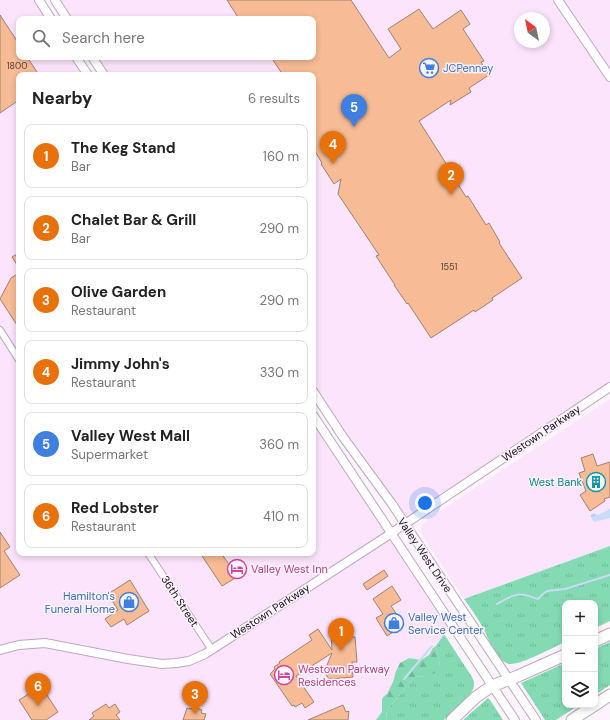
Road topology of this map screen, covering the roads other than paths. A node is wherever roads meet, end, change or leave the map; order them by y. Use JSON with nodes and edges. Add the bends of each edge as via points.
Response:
{"nodes":[{"id":1,"x":39,"y":0,"type":"edge"},
{"id":2,"x":55,"y":0,"type":"edge"},
{"id":3,"x":558,"y":0,"type":"edge"},
{"id":4,"x":49,"y":16,"type":"edge"},
{"id":5,"x":65,"y":16,"type":"edge"},
{"id":6,"x":78,"y":60,"type":"edge"},
{"id":7,"x":94,"y":60,"type":"edge"},
{"id":8,"x":86,"y":72,"type":"edge"},
{"id":9,"x":102,"y":72,"type":"edge"},
{"id":10,"x":610,"y":77,"type":"edge"},
{"id":11,"x":0,"y":330,"type":"edge"},
{"id":12,"x":16,"y":355,"type":"edge"},
{"id":13,"x":610,"y":387,"type":"edge"},
{"id":14,"x":316,"y":396,"type":"edge"},
{"id":15,"x":316,"y":420,"type":"edge"},
{"id":16,"x":405,"y":524,"type":"junction"},
{"id":17,"x":391,"y":533,"type":"junction"},
{"id":18,"x":150,"y":556,"type":"edge"},
{"id":19,"x":610,"y":634,"type":"edge"},
{"id":20,"x":598,"y":640,"type":"edge"},
{"id":21,"x":0,"y":650,"type":"edge"},
{"id":22,"x":212,"y":650,"type":"junction"},
{"id":23,"x":562,"y":656,"type":"edge"},
{"id":24,"x":509,"y":680,"type":"junction"},
{"id":25,"x":492,"y":686,"type":"junction"},
{"id":26,"x":610,"y":695,"type":"edge"},
{"id":27,"x":534,"y":718,"type":"edge"},
{"id":28,"x":452,"y":720,"type":"edge"},
{"id":29,"x":515,"y":720,"type":"edge"},
{"id":30,"x":572,"y":720,"type":"edge"}],
"edges":[{"from":1,"to":4,"type":"main road"},
{"from":2,"to":5,"type":"main road"},
{"from":3,"to":10,"type":"main road"},
{"from":6,"to":8,"type":"main road"},
{"from":7,"to":9,"type":"main road"},
{"from":11,"to":12,"type":"street"},
{"from":13,"to":16,"type":"main road","name":"Westown Parkway"},
{"from":14,"to":16,"type":"main road","name":"Valley West Drive"},
{"from":15,"to":17,"type":"main road","name":"Valley West Drive"},
{"from":16,"to":17,"type":"main road","name":"Westown Parkway"},
{"from":16,"to":24,"type":"main road","name":"Valley West Drive"},
{"from":17,"to":22,"type":"main road","name":"Westown Parkway"},
{"from":17,"to":25,"type":"main road","name":"Valley West Drive"},
{"from":18,"to":22,"type":"street","name":"36th Street"},
{"from":19,"to":20,"type":"highway"},
{"from":21,"to":22,"type":"main road","name":"Westown Parkway","via":[[19,645],[45,643],[128,660],[162,664],[189,661]]},
{"from":23,"to":24,"type":"highway"},
{"from":24,"to":25,"type":"highway"},
{"from":24,"to":27,"type":"main road","name":"Valley West Drive"},
{"from":25,"to":28,"type":"highway"},
{"from":25,"to":29,"type":"main road","name":"Valley West Drive"},
{"from":26,"to":30,"type":"highway"}]}
